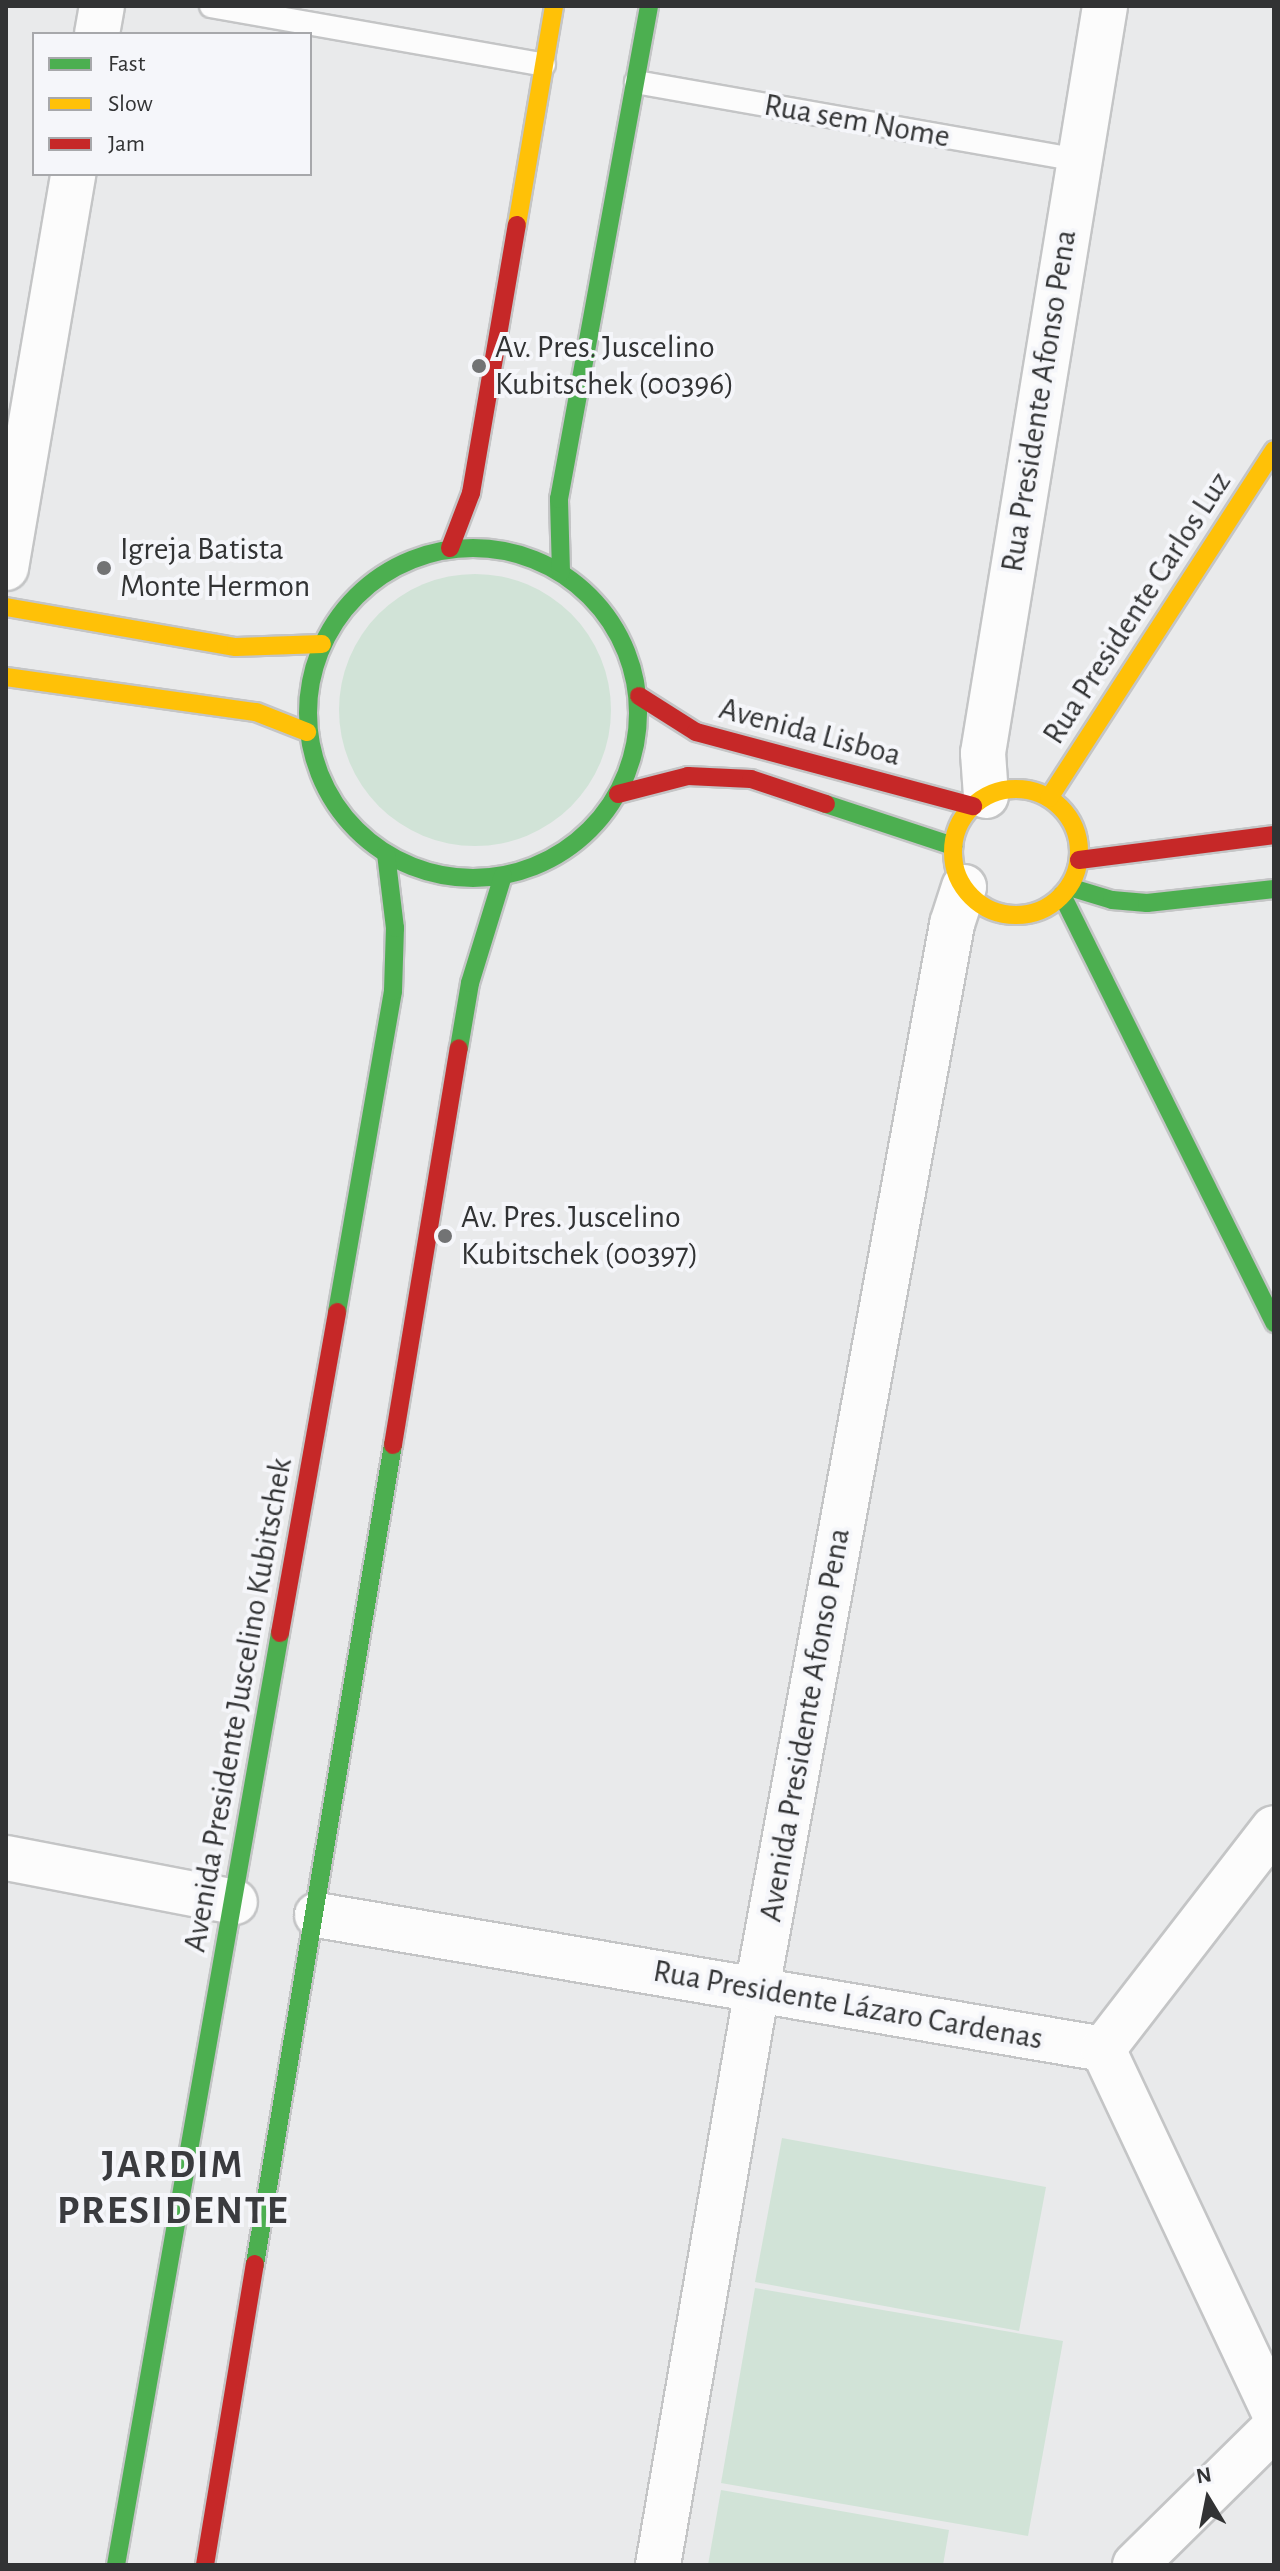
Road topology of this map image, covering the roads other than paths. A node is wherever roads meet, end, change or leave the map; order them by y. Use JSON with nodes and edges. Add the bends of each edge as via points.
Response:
{"nodes":[{"id":1,"x":102,"y":6,"type":"edge"},
{"id":2,"x":211,"y":6,"type":"edge"},
{"id":3,"x":554,"y":6,"type":"edge"},
{"id":4,"x":649,"y":6,"type":"edge"},
{"id":5,"x":1105,"y":6,"type":"edge"},
{"id":6,"x":97,"y":32,"type":"edge"},
{"id":7,"x":544,"y":65,"type":"junction"},
{"id":8,"x":636,"y":82,"type":"junction"},
{"id":9,"x":1078,"y":160,"type":"junction"},
{"id":10,"x":73,"y":176,"type":"edge"},
{"id":11,"x":1274,"y":450,"type":"edge"},
{"id":12,"x":450,"y":548,"type":"junction"},
{"id":13,"x":6,"y":568,"type":"edge"},
{"id":14,"x":561,"y":572,"type":"junction"},
{"id":15,"x":6,"y":607,"type":"edge"},
{"id":16,"x":322,"y":644,"type":"junction"},
{"id":17,"x":6,"y":677,"type":"edge"},
{"id":18,"x":639,"y":696,"type":"junction"},
{"id":19,"x":307,"y":732,"type":"junction"},
{"id":20,"x":618,"y":794,"type":"junction"},
{"id":21,"x":1049,"y":798,"type":"junction"},
{"id":22,"x":979,"y":801,"type":"junction"},
{"id":23,"x":1274,"y":835,"type":"edge"},
{"id":24,"x":386,"y":854,"type":"junction"},
{"id":25,"x":1079,"y":860,"type":"junction"},
{"id":26,"x":959,"y":867,"type":"junction"},
{"id":27,"x":503,"y":876,"type":"junction"},
{"id":28,"x":1274,"y":889,"type":"edge"},
{"id":29,"x":1065,"y":891,"type":"junction"},
{"id":30,"x":1274,"y":1323,"type":"edge"},
{"id":31,"x":1274,"y":1828,"type":"edge"},
{"id":32,"x":6,"y":1858,"type":"edge"},
{"id":33,"x":235,"y":1902,"type":"junction"},
{"id":34,"x":317,"y":1915,"type":"junction"},
{"id":35,"x":757,"y":1989,"type":"junction"},
{"id":36,"x":1103,"y":2049,"type":"junction"},
{"id":37,"x":1274,"y":2413,"type":"edge"},
{"id":38,"x":1274,"y":2428,"type":"edge"},
{"id":39,"x":116,"y":2565,"type":"edge"},
{"id":40,"x":205,"y":2565,"type":"edge"},
{"id":41,"x":658,"y":2565,"type":"edge"},
{"id":42,"x":1135,"y":2565,"type":"edge"}],
"edges":[{"from":1,"to":6,"type":"street"},
{"from":2,"to":7,"type":"lane"},
{"from":3,"to":7,"type":"main road"},
{"from":4,"to":8,"type":"main road"},
{"from":5,"to":9,"type":"street","name":"Rua Presidente Afonso Pena"},
{"from":7,"to":12,"type":"main road","via":[[471,493]]},
{"from":8,"to":9,"type":"lane","name":"Rua sem Nome"},
{"from":8,"to":14,"type":"main road","via":[[559,499]]},
{"from":9,"to":22,"type":"street","name":"Rua Presidente Afonso Pena"},
{"from":10,"to":13,"type":"street"},
{"from":11,"to":21,"type":"main road","name":"Rua Presidente Carlos Luz"},
{"from":12,"to":14,"type":"main road","via":[[527,555]]},
{"from":12,"to":16,"type":"main road","via":[[397,565],[352,599]]},
{"from":14,"to":18,"type":"main road","via":[[600,605],[626,647]]},
{"from":15,"to":16,"type":"main road","via":[[236,647]]},
{"from":16,"to":19,"type":"main road","via":[[308,687]]},
{"from":17,"to":19,"type":"main road","via":[[256,712]]},
{"from":18,"to":20,"type":"main road","via":[[636,747]]},
{"from":18,"to":22,"type":"main road","name":"Avenida Lisboa","via":[[696,732]]},
{"from":19,"to":24,"type":"main road","via":[[321,781],[348,822]]},
{"from":20,"to":26,"type":"main road","name":"Avenida Lisboa","via":[[688,776],[751,779]]},
{"from":20,"to":27,"type":"main road","via":[[588,832],[549,860]]},
{"from":21,"to":22,"type":"main road","via":[[1018,789]]},
{"from":21,"to":25,"type":"main road","via":[[1073,825]]},
{"from":22,"to":26,"type":"main road"},
{"from":23,"to":25,"type":"main road"},
{"from":24,"to":27,"type":"main road","via":[[422,871],[462,878]]},
{"from":24,"to":33,"type":"main road","name":"Avenida Presidente Juscelino Kubitschek","via":[[395,928],[393,991]]},
{"from":25,"to":29,"type":"main road"},
{"from":26,"to":29,"type":"main road","via":[[977,901],[1011,915],[1030,913]]},
{"from":26,"to":35,"type":"street","name":"Avenida Presidente Afonso Pena"},
{"from":27,"to":34,"type":"main road","via":[[470,983]]},
{"from":28,"to":29,"type":"main road","via":[[1147,903]]},
{"from":29,"to":30,"type":"main road"},
{"from":31,"to":36,"type":"street"},
{"from":32,"to":33,"type":"street"},
{"from":33,"to":39,"type":"main road","name":"Avenida Presidente Juscelino Kubitschek"},
{"from":34,"to":35,"type":"street","name":"Rua Presidente Lázaro Cardenas"},
{"from":34,"to":40,"type":"main road"},
{"from":35,"to":36,"type":"street","name":"Rua Presidente Lázaro Cardenas"},
{"from":35,"to":41,"type":"street","name":"Avenida Presidente Afonso Pena"},
{"from":36,"to":37,"type":"street"},
{"from":38,"to":42,"type":"street"}]}
